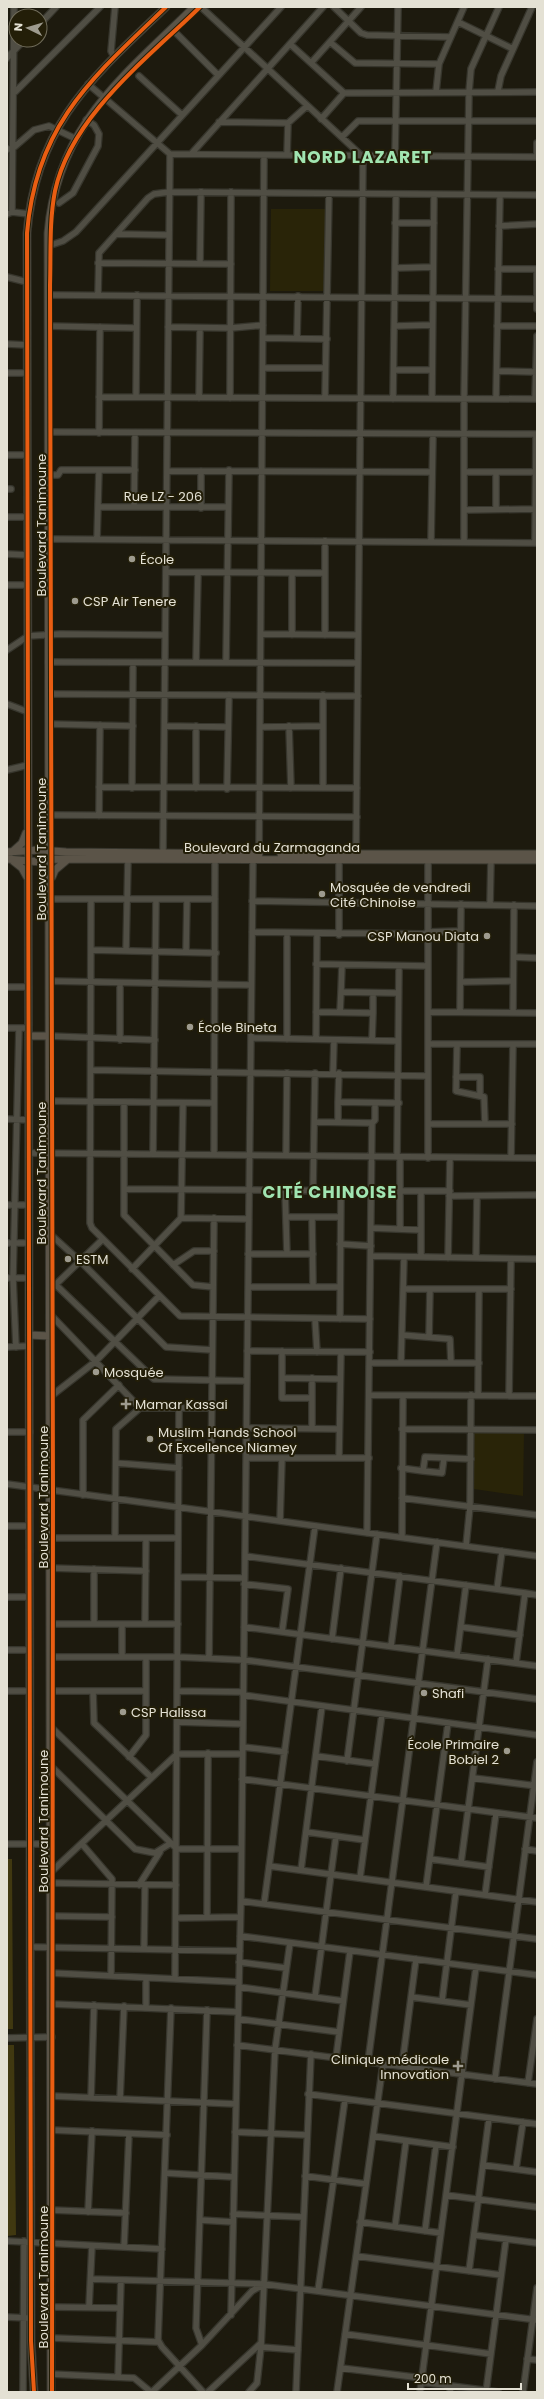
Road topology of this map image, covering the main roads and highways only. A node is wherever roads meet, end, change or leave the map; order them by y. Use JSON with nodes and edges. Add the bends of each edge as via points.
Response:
{"nodes":[{"id":1,"x":166,"y":7,"type":"edge"},
{"id":2,"x":194,"y":7,"type":"edge"},
{"id":3,"x":28,"y":829,"type":"junction"},
{"id":4,"x":50,"y":832,"type":"junction"},
{"id":5,"x":27,"y":852,"type":"junction"},
{"id":6,"x":537,"y":854,"type":"edge"},
{"id":7,"x":9,"y":856,"type":"edge"},
{"id":8,"x":50,"y":856,"type":"junction"},
{"id":9,"x":67,"y":856,"type":"junction"},
{"id":10,"x":194,"y":856,"type":"junction"},
{"id":11,"x":216,"y":856,"type":"junction"},
{"id":12,"x":368,"y":856,"type":"junction"},
{"id":13,"x":27,"y":860,"type":"junction"},
{"id":14,"x":537,"y":860,"type":"edge"},
{"id":15,"x":27,"y":878,"type":"junction"},
{"id":16,"x":50,"y":881,"type":"junction"},
{"id":17,"x":29,"y":1032,"type":"junction"},
{"id":18,"x":49,"y":1036,"type":"junction"},
{"id":19,"x":29,"y":1335,"type":"junction"},
{"id":20,"x":50,"y":1336,"type":"junction"},
{"id":21,"x":34,"y":2392,"type":"edge"},
{"id":22,"x":51,"y":2392,"type":"edge"}],
"edges":[{"from":1,"to":3,"type":"main road","name":"Boulevard Tanimoune","via":[[114,57],[71,105],[57,128],[39,169],[26,213]]},
{"from":2,"to":4,"type":"main road","name":"Boulevard Tanimoune","via":[[103,97],[74,138],[64,158],[54,190],[48,246]]},
{"from":3,"to":5,"type":"main road","name":"Boulevard Tanimoune"},
{"from":3,"to":7,"type":"main road","via":[[22,843]]},
{"from":4,"to":8,"type":"main road","name":"Boulevard Tanimoune"},
{"from":4,"to":9,"type":"main road","via":[[55,844]]},
{"from":5,"to":7,"type":"main road","name":"Boulevard du Zarmaganda"},
{"from":5,"to":8,"type":"main road","name":"Boulevard du Zarmaganda","via":[[39,850]]},
{"from":5,"to":13,"type":"main road","name":"Boulevard Tanimoune"},
{"from":6,"to":12,"type":"main road","name":"Boulevard du Zarmaganda"},
{"from":7,"to":13,"type":"main road","name":"Boulevard du Zarmaganda"},
{"from":7,"to":15,"type":"main road"},
{"from":8,"to":9,"type":"main road","name":"Boulevard du Zarmaganda"},
{"from":8,"to":13,"type":"main road","name":"Boulevard du Zarmaganda","via":[[41,862]]},
{"from":8,"to":16,"type":"main road","name":"Boulevard Tanimoune"},
{"from":9,"to":10,"type":"main road","name":"Boulevard du Zarmaganda"},
{"from":9,"to":10,"type":"main road","name":"Boulevard du Zarmaganda","via":[[163,853]]},
{"from":9,"to":16,"type":"main road","via":[[55,870]]},
{"from":10,"to":11,"type":"main road","name":"Boulevard du Zarmaganda"},
{"from":11,"to":12,"type":"main road","name":"Boulevard du Zarmaganda"},
{"from":11,"to":12,"type":"main road","name":"Boulevard du Zarmaganda","via":[[253,859],[339,859]]},
{"from":12,"to":14,"type":"main road","name":"Boulevard du Zarmaganda"},
{"from":13,"to":15,"type":"main road","name":"Boulevard Tanimoune"},
{"from":15,"to":17,"type":"main road","name":"Boulevard Tanimoune"},
{"from":16,"to":18,"type":"main road","name":"Boulevard Tanimoune"},
{"from":17,"to":18,"type":"main road"},
{"from":17,"to":19,"type":"main road","name":"Boulevard Tanimoune"},
{"from":18,"to":20,"type":"main road","name":"Boulevard Tanimoune"},
{"from":19,"to":20,"type":"main road"},
{"from":19,"to":21,"type":"main road","name":"Boulevard Tanimoune","via":[[31,2037],[27,2318]]},
{"from":20,"to":22,"type":"main road","name":"Boulevard Tanimoune"}]}
